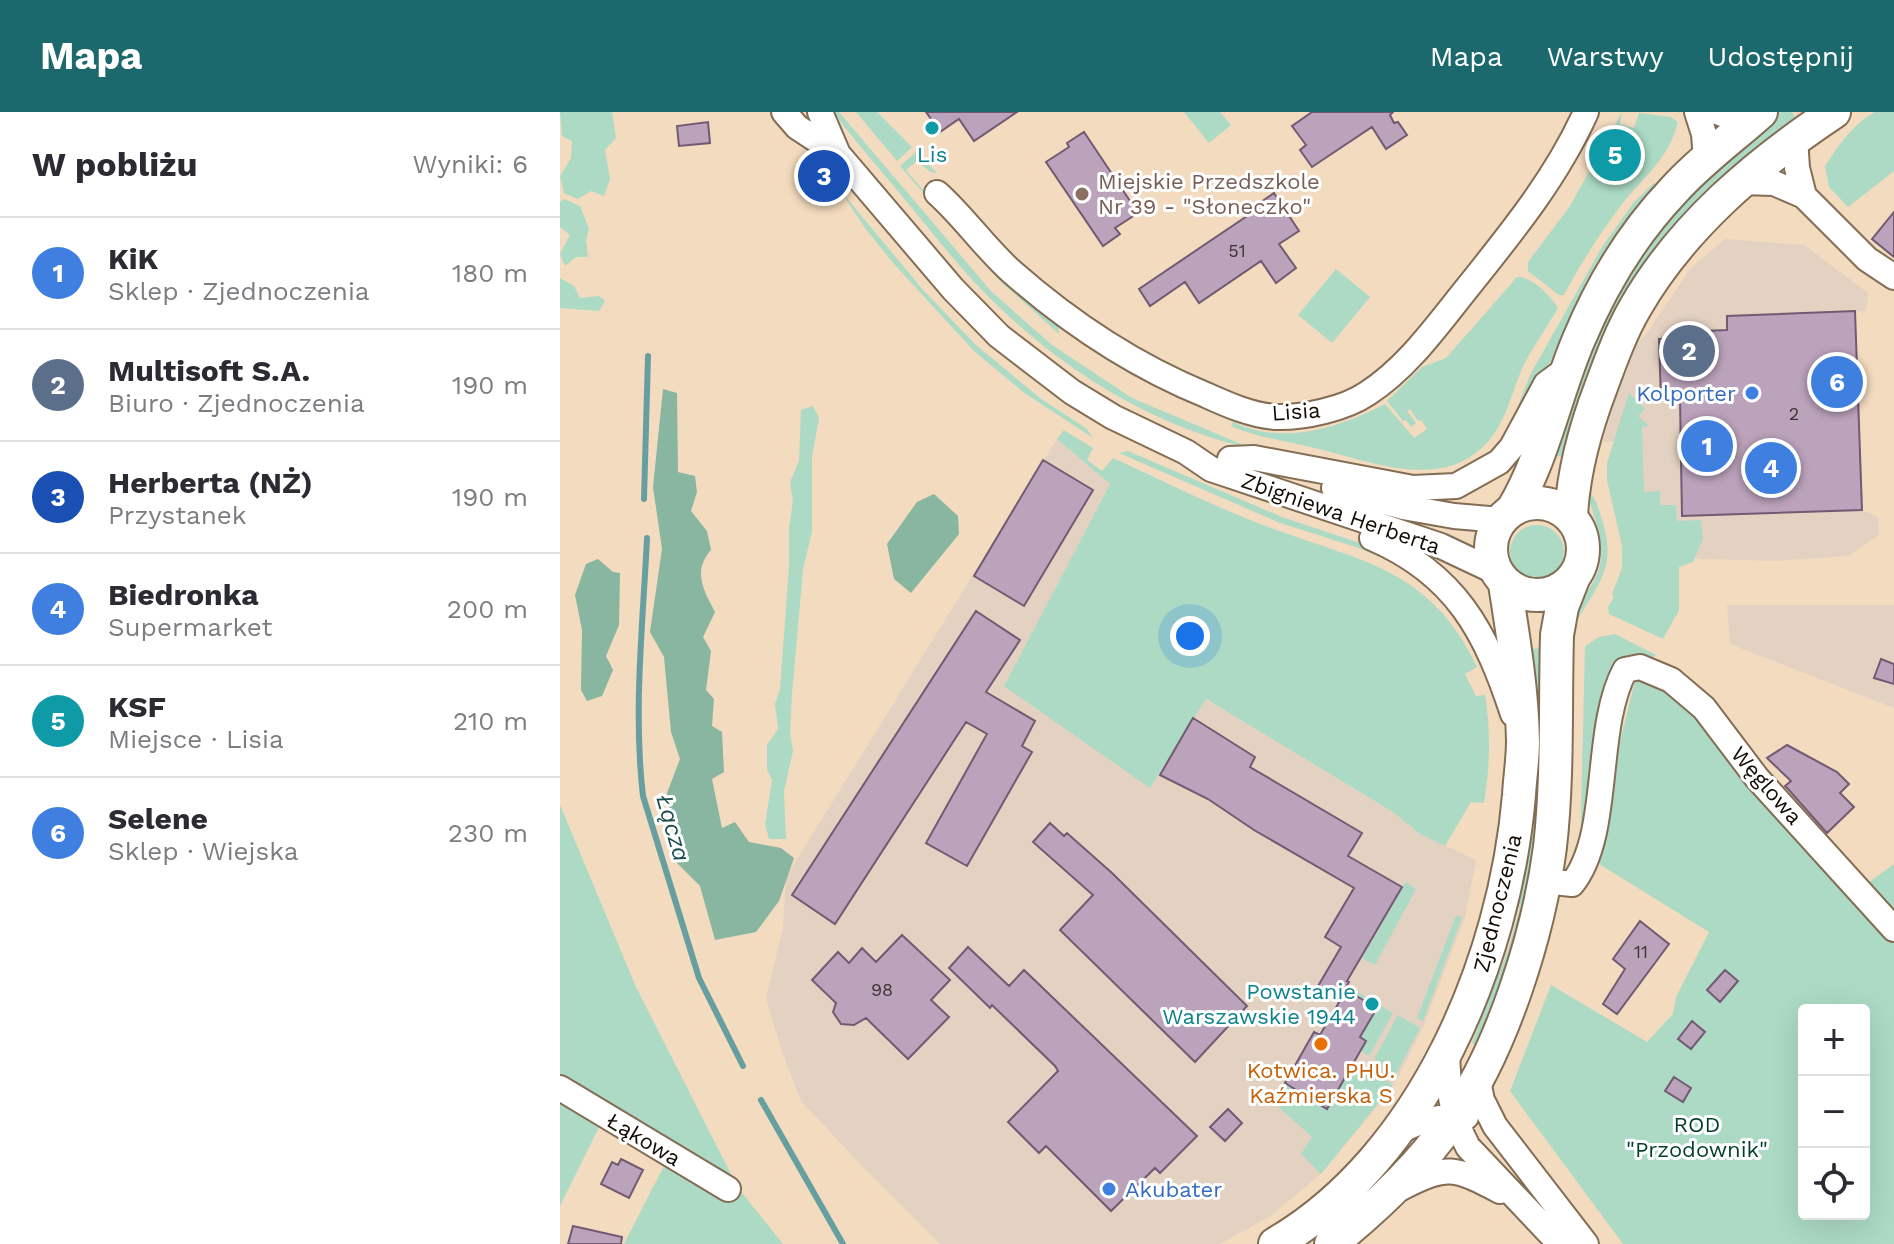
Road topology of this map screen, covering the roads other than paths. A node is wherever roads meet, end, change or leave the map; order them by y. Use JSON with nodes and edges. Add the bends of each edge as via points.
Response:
{"nodes":[{"id":1,"x":784,"y":112,"type":"edge"},
{"id":2,"x":820,"y":112,"type":"edge"},
{"id":3,"x":1586,"y":112,"type":"edge"},
{"id":4,"x":1697,"y":112,"type":"edge"},
{"id":5,"x":1717,"y":112,"type":"edge"},
{"id":6,"x":1834,"y":112,"type":"edge"},
{"id":7,"x":1758,"y":114,"type":"edge"},
{"id":8,"x":1795,"y":138,"type":"junction"},
{"id":9,"x":838,"y":154,"type":"junction"},
{"id":10,"x":1706,"y":160,"type":"junction"},
{"id":11,"x":1740,"y":182,"type":"junction"},
{"id":12,"x":937,"y":193,"type":"dead end"},
{"id":13,"x":1804,"y":196,"type":"junction"},
{"id":14,"x":1894,"y":277,"type":"edge"},
{"id":15,"x":1567,"y":369,"type":"junction"},
{"id":16,"x":1186,"y":452,"type":"junction"},
{"id":17,"x":1230,"y":459,"type":"junction"},
{"id":18,"x":1319,"y":505,"type":"junction"},
{"id":19,"x":1507,"y":514,"type":"junction"},
{"id":20,"x":1571,"y":517,"type":"junction"},
{"id":21,"x":1500,"y":578,"type":"junction"},
{"id":22,"x":1573,"y":579,"type":"junction"},
{"id":23,"x":1523,"y":743,"type":"junction"},
{"id":24,"x":1544,"y":881,"type":"junction"},
{"id":25,"x":1894,"y":929,"type":"edge"},
{"id":26,"x":1447,"y":1049,"type":"junction"},
{"id":27,"x":1477,"y":1077,"type":"junction"},
{"id":28,"x":560,"y":1088,"type":"edge"},
{"id":29,"x":1455,"y":1117,"type":"junction"},
{"id":30,"x":1495,"y":1126,"type":"junction"},
{"id":31,"x":1391,"y":1137,"type":"junction"},
{"id":32,"x":728,"y":1189,"type":"dead end"},
{"id":33,"x":1388,"y":1194,"type":"junction"},
{"id":34,"x":1516,"y":1199,"type":"junction"},
{"id":35,"x":1275,"y":1244,"type":"edge"},
{"id":36,"x":1331,"y":1244,"type":"edge"},
{"id":37,"x":1560,"y":1244,"type":"edge"},
{"id":38,"x":1586,"y":1244,"type":"edge"}],
"edges":[{"from":1,"to":9,"type":"street","name":"Zbigniewa Herberta"},
{"from":2,"to":9,"type":"street","name":"Zbigniewa Herberta"},
{"from":3,"to":12,"type":"street","name":"Lisia","via":[[1538,197],[1403,365],[1366,395],[1318,414],[1275,417],[1238,409],[1135,362],[1019,278]]},
{"from":4,"to":10,"type":"street"},
{"from":5,"to":7,"type":"street"},
{"from":6,"to":8,"type":"main road"},
{"from":7,"to":10,"type":"main road"},
{"from":8,"to":11,"type":"main road"},
{"from":8,"to":13,"type":"street"},
{"from":9,"to":16,"type":"street","name":"Zbigniewa Herberta","via":[[999,336],[1072,392]]},
{"from":10,"to":15,"type":"main road","via":[[1674,189],[1616,264]]},
{"from":11,"to":13,"type":"street","via":[[1774,183]]},
{"from":11,"to":20,"type":"main road","via":[[1705,216],[1634,310],[1589,418]]},
{"from":13,"to":14,"type":"street","via":[[1867,259]]},
{"from":15,"to":17,"type":"street","via":[[1546,384],[1499,462],[1456,486],[1413,488],[1254,458]]},
{"from":15,"to":19,"type":"main road","via":[[1527,487]]},
{"from":16,"to":17,"type":"street","name":"Zbigniewa Herberta"},
{"from":16,"to":18,"type":"street","name":"Zbigniewa Herberta","via":[[1211,469]]},
{"from":17,"to":19,"type":"street","name":"Zbigniewa Herberta","via":[[1403,507],[1454,516]]},
{"from":18,"to":21,"type":"street","name":"Zbigniewa Herberta","via":[[1449,549]]},
{"from":18,"to":23,"type":"street","via":[[1349,528],[1411,557],[1445,584],[1486,641]]},
{"from":19,"to":20,"type":"main road","via":[[1537,503]]},
{"from":19,"to":21,"type":"main road","via":[[1491,541]]},
{"from":20,"to":22,"type":"main road","via":[[1583,541]]},
{"from":21,"to":22,"type":"main road","via":[[1532,596],[1547,595]]},
{"from":21,"to":23,"type":"main road","name":"Zjednoczenia","via":[[1519,678]]},
{"from":22,"to":24,"type":"main road","name":"Zjednoczenia","via":[[1557,635],[1553,812]]},
{"from":23,"to":26,"type":"main road","name":"Zjednoczenia","via":[[1516,825],[1502,898],[1479,978]]},
{"from":24,"to":25,"type":"street","name":"Węglowa","via":[[1572,884],[1583,870],[1617,685],[1625,670],[1640,667],[1671,680],[1704,708],[1757,778]]},
{"from":24,"to":27,"type":"main road","name":"Zjednoczenia","via":[[1527,957]]},
{"from":26,"to":29,"type":"street"},
{"from":26,"to":31,"type":"main road","name":"Zjednoczenia"},
{"from":27,"to":29,"type":"main road","name":"Zjednoczenia"},
{"from":27,"to":30,"type":"street"},
{"from":28,"to":32,"type":"street","name":"Łąkowa"},
{"from":29,"to":30,"type":"street"},
{"from":29,"to":31,"type":"street","via":[[1407,1126]]},
{"from":29,"to":33,"type":"main road","name":"Zjednoczenia"},
{"from":29,"to":34,"type":"street","via":[[1468,1147]]},
{"from":30,"to":38,"type":"street"},
{"from":31,"to":35,"type":"main road","name":"Zjednoczenia","via":[[1335,1199]]},
{"from":33,"to":34,"type":"street","via":[[1441,1170],[1454,1170]]},
{"from":33,"to":36,"type":"main road","name":"Zjednoczenia"},
{"from":34,"to":37,"type":"street"}]}
